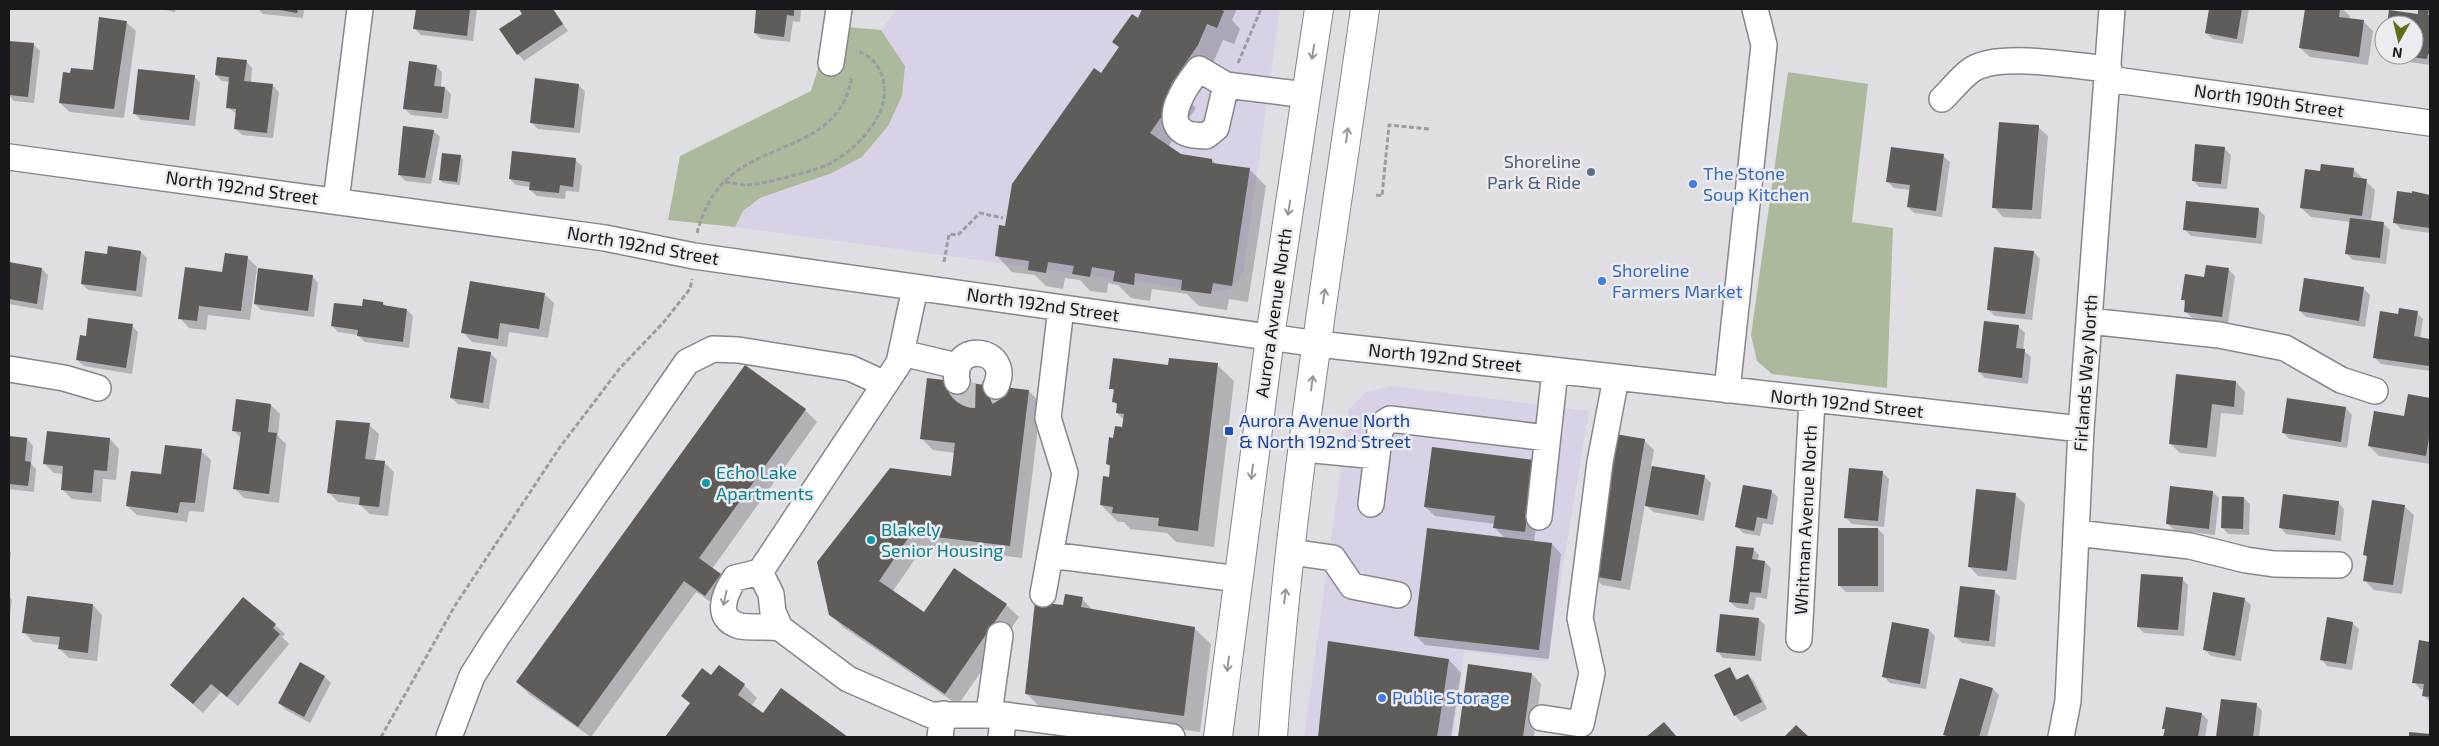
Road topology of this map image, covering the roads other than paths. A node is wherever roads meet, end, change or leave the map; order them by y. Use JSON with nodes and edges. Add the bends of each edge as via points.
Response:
{"nodes":[{"id":1,"x":360,"y":9,"type":"edge"},
{"id":2,"x":839,"y":9,"type":"edge"},
{"id":3,"x":1319,"y":9,"type":"edge"},
{"id":4,"x":1365,"y":9,"type":"edge"},
{"id":5,"x":1755,"y":9,"type":"edge"},
{"id":6,"x":2112,"y":9,"type":"edge"},
{"id":7,"x":831,"y":64,"type":"dead end"},
{"id":8,"x":2108,"y":74,"type":"junction"},
{"id":9,"x":1226,"y":85,"type":"junction"},
{"id":10,"x":1306,"y":96,"type":"junction"},
{"id":11,"x":1942,"y":99,"type":"dead end"},
{"id":12,"x":2430,"y":123,"type":"edge"},
{"id":13,"x":9,"y":157,"type":"edge"},
{"id":14,"x":336,"y":201,"type":"junction"},
{"id":15,"x":915,"y":288,"type":"junction"},
{"id":16,"x":1061,"y":308,"type":"junction"},
{"id":17,"x":2089,"y":321,"type":"junction"},
{"id":18,"x":1270,"y":337,"type":"junction"},
{"id":19,"x":1318,"y":344,"type":"junction"},
{"id":20,"x":902,"y":353,"type":"junction"},
{"id":21,"x":9,"y":369,"type":"edge"},
{"id":22,"x":1555,"y":371,"type":"junction"},
{"id":23,"x":1616,"y":378,"type":"junction"},
{"id":24,"x":885,"y":384,"type":"junction"},
{"id":25,"x":996,"y":386,"type":"dead end"},
{"id":26,"x":98,"y":388,"type":"dead end"},
{"id":27,"x":1727,"y":390,"type":"junction"},
{"id":28,"x":2375,"y":391,"type":"dead end"},
{"id":29,"x":1812,"y":400,"type":"junction"},
{"id":30,"x":2081,"y":429,"type":"junction"},
{"id":31,"x":1547,"y":438,"type":"junction"},
{"id":32,"x":1304,"y":449,"type":"junction"},
{"id":33,"x":1377,"y":456,"type":"junction"},
{"id":34,"x":1371,"y":504,"type":"dead end"},
{"id":35,"x":1539,"y":517,"type":"dead end"},
{"id":36,"x":2076,"y":533,"type":"junction"},
{"id":37,"x":1291,"y":552,"type":"junction"},
{"id":38,"x":1050,"y":555,"type":"junction"},
{"id":39,"x":2339,"y":565,"type":"dead end"},
{"id":40,"x":760,"y":572,"type":"junction"},
{"id":41,"x":1239,"y":579,"type":"junction"},
{"id":42,"x":1043,"y":594,"type":"dead end"},
{"id":43,"x":1398,"y":595,"type":"dead end"},
{"id":44,"x":780,"y":628,"type":"junction"},
{"id":45,"x":1000,"y":635,"type":"dead end"},
{"id":46,"x":1799,"y":639,"type":"dead end"},
{"id":47,"x":1542,"y":718,"type":"dead end"},
{"id":48,"x":998,"y":722,"type":"edge"},
{"id":49,"x":942,"y":726,"type":"edge"},
{"id":50,"x":449,"y":737,"type":"edge"},
{"id":51,"x":1172,"y":737,"type":"edge"},
{"id":52,"x":1218,"y":737,"type":"edge"},
{"id":53,"x":1273,"y":737,"type":"edge"},
{"id":54,"x":2061,"y":737,"type":"edge"}],
"edges":[{"from":1,"to":14,"type":"street"},
{"from":2,"to":7,"type":"street"},
{"from":3,"to":10,"type":"highway","name":"Aurora Avenue North","one_way":true},
{"from":19,"to":4,"type":"highway","one_way":true},
{"from":5,"to":27,"type":"street","via":[[1764,45]]},
{"from":6,"to":8,"type":"street","name":"Firlands Way North"},
{"from":8,"to":11,"type":"street","name":"North 190th Street","via":[[2032,62],[2002,62],[1978,66]]},
{"from":8,"to":12,"type":"street","name":"North 190th Street"},
{"from":8,"to":17,"type":"street","name":"Firlands Way North"},
{"from":9,"to":9,"type":"street","via":[[1192,66],[1174,119],[1177,126],[1187,134],[1206,136],[1216,128]]},
{"from":9,"to":10,"type":"street"},
{"from":10,"to":18,"type":"highway","name":"Aurora Avenue North","one_way":true},
{"from":13,"to":14,"type":"street","name":"North 192nd Street"},
{"from":14,"to":15,"type":"street","name":"North 192nd Street","via":[[605,238],[694,256]]},
{"from":15,"to":16,"type":"street","name":"North 192nd Street"},
{"from":15,"to":20,"type":"street"},
{"from":16,"to":18,"type":"street","name":"North 192nd Street"},
{"from":16,"to":38,"type":"street","via":[[1048,418],[1065,473]]},
{"from":17,"to":28,"type":"street","via":[[2219,335],[2285,348],[2341,380]]},
{"from":17,"to":30,"type":"street","name":"Firlands Way North"},
{"from":18,"to":19,"type":"street","name":"North 192nd Street"},
{"from":18,"to":41,"type":"highway","name":"Aurora Avenue North","one_way":true},
{"from":19,"to":22,"type":"street","name":"North 192nd Street"},
{"from":32,"to":19,"type":"highway","one_way":true},
{"from":20,"to":24,"type":"street"},
{"from":20,"to":25,"type":"street","via":[[957,374],[961,360],[974,353],[989,356],[1000,374]]},
{"from":21,"to":26,"type":"street","via":[[64,378]]},
{"from":22,"to":23,"type":"street","name":"North 192nd Street"},
{"from":22,"to":31,"type":"street"},
{"from":23,"to":27,"type":"street","name":"North 192nd Street"},
{"from":23,"to":47,"type":"street","via":[[1600,462],[1580,618],[1592,674],[1581,724]]},
{"from":24,"to":40,"type":"street"},
{"from":24,"to":50,"type":"street","via":[[850,368],[738,350],[713,349],[687,362],[496,638],[472,676]]},
{"from":27,"to":29,"type":"street","name":"North 192nd Street"},
{"from":29,"to":30,"type":"street","name":"North 192nd Street"},
{"from":29,"to":46,"type":"street","name":"Whitman Avenue North"},
{"from":30,"to":36,"type":"street","name":"Firlands Way North"},
{"from":31,"to":33,"type":"street","via":[[1390,419],[1380,431]]},
{"from":31,"to":35,"type":"street"},
{"from":32,"to":33,"type":"street"},
{"from":32,"to":37,"type":"highway"},
{"from":33,"to":34,"type":"street"},
{"from":36,"to":39,"type":"street","via":[[2190,546],[2265,563]]},
{"from":36,"to":54,"type":"street","name":"Firlands Way North","via":[[2068,701]]},
{"from":37,"to":43,"type":"street","via":[[1333,558],[1352,586]]},
{"from":53,"to":37,"type":"highway","one_way":true},
{"from":38,"to":41,"type":"street"},
{"from":38,"to":42,"type":"street"},
{"from":40,"to":44,"type":"street","via":[[771,594],[772,612]]},
{"from":40,"to":44,"type":"street","one_way":true,"via":[[735,578],[725,592],[722,611],[728,620],[741,626]]},
{"from":41,"to":52,"type":"highway","name":"Aurora Avenue North","one_way":true},
{"from":44,"to":49,"type":"street","via":[[848,679],[931,715]]},
{"from":45,"to":48,"type":"street"},
{"from":48,"to":49,"type":"street"},
{"from":48,"to":51,"type":"street"}]}
